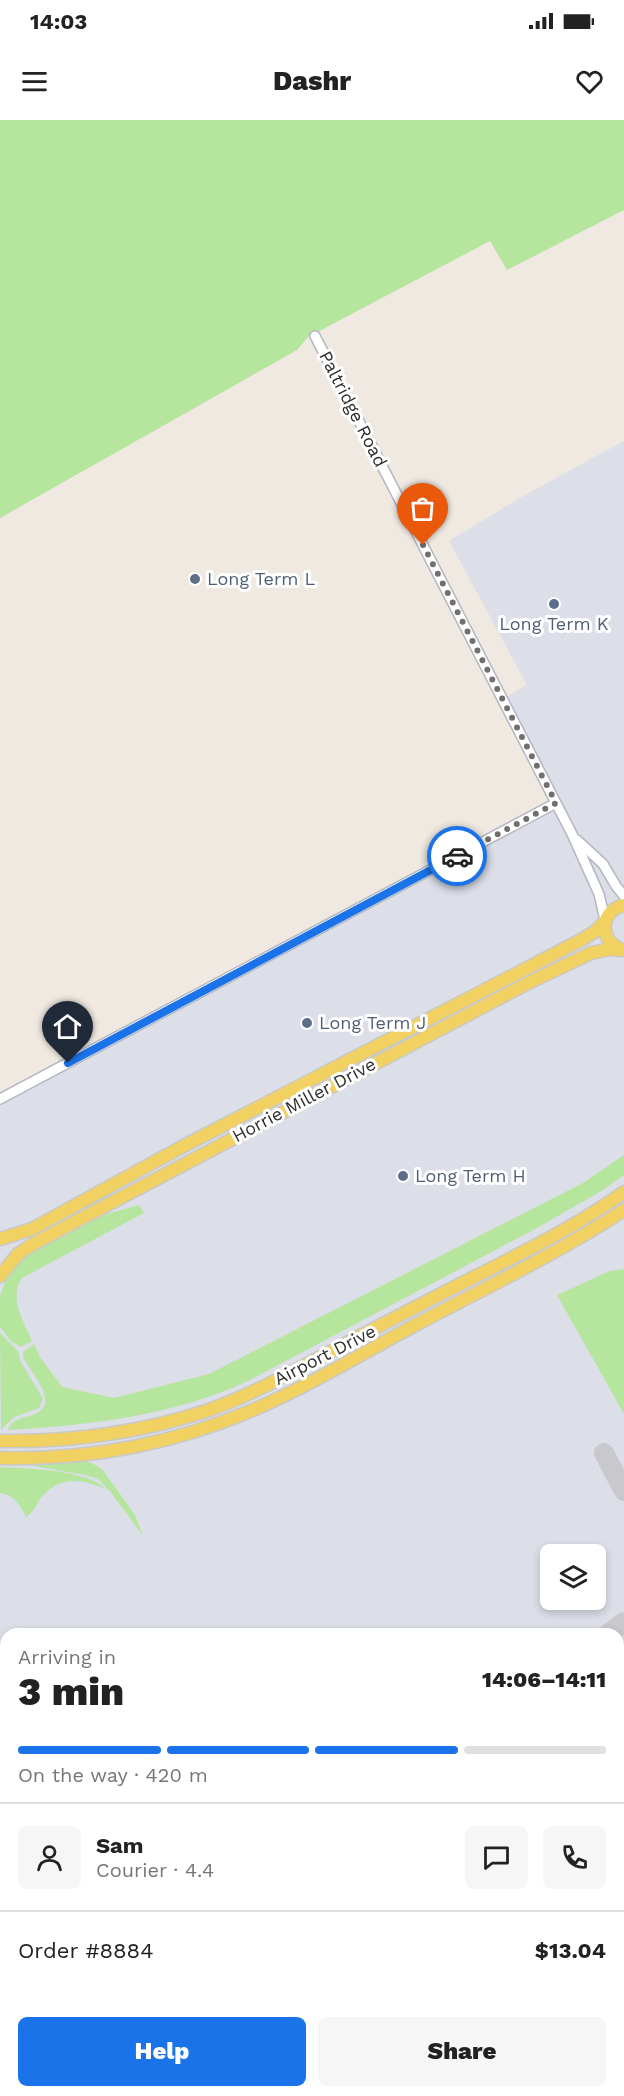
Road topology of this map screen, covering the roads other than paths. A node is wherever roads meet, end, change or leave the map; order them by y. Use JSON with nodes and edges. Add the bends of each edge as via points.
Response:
{"nodes":[{"id":1,"x":315,"y":336,"type":"dead end"},
{"id":2,"x":556,"y":803,"type":"junction"},
{"id":3,"x":572,"y":834,"type":"junction"},
{"id":4,"x":624,"y":896,"type":"edge"},
{"id":5,"x":624,"y":905,"type":"edge"},
{"id":6,"x":605,"y":920,"type":"junction"},
{"id":7,"x":623,"y":951,"type":"edge"},
{"id":8,"x":0,"y":1099,"type":"edge"},
{"id":9,"x":624,"y":1192,"type":"edge"},
{"id":10,"x":624,"y":1210,"type":"edge"},
{"id":11,"x":0,"y":1239,"type":"edge"},
{"id":12,"x":0,"y":1276,"type":"edge"},
{"id":13,"x":0,"y":1441,"type":"edge"},
{"id":14,"x":0,"y":1458,"type":"edge"}],
"edges":[{"from":1,"to":2,"type":"street","name":"Paltridge Road"},
{"from":2,"to":3,"type":"street","name":"Paltridge Road"},
{"from":2,"to":8,"type":"street"},
{"from":3,"to":4,"type":"street","name":"Paltridge Road","via":[[603,864]]},
{"from":3,"to":6,"type":"street","name":"Paltridge Road","via":[[599,894]]},
{"from":5,"to":6,"type":"main road","name":"Horrie Miller Drive","via":[[614,909]]},
{"from":6,"to":7,"type":"main road","via":[[607,938]]},
{"from":6,"to":11,"type":"main road","name":"Horrie Miller Drive","via":[[583,939],[32,1229]]},
{"from":7,"to":12,"type":"main road","name":"Horrie Miller Drive","via":[[601,950],[570,962],[431,1032],[33,1244],[18,1254]]},
{"from":9,"to":13,"type":"main road","name":"Airport Drive","via":[[524,1250],[278,1380],[228,1402],[124,1432],[66,1440]]},
{"from":10,"to":14,"type":"main road","name":"Airport Drive","via":[[289,1393],[232,1419],[134,1448],[75,1456]]}]}
